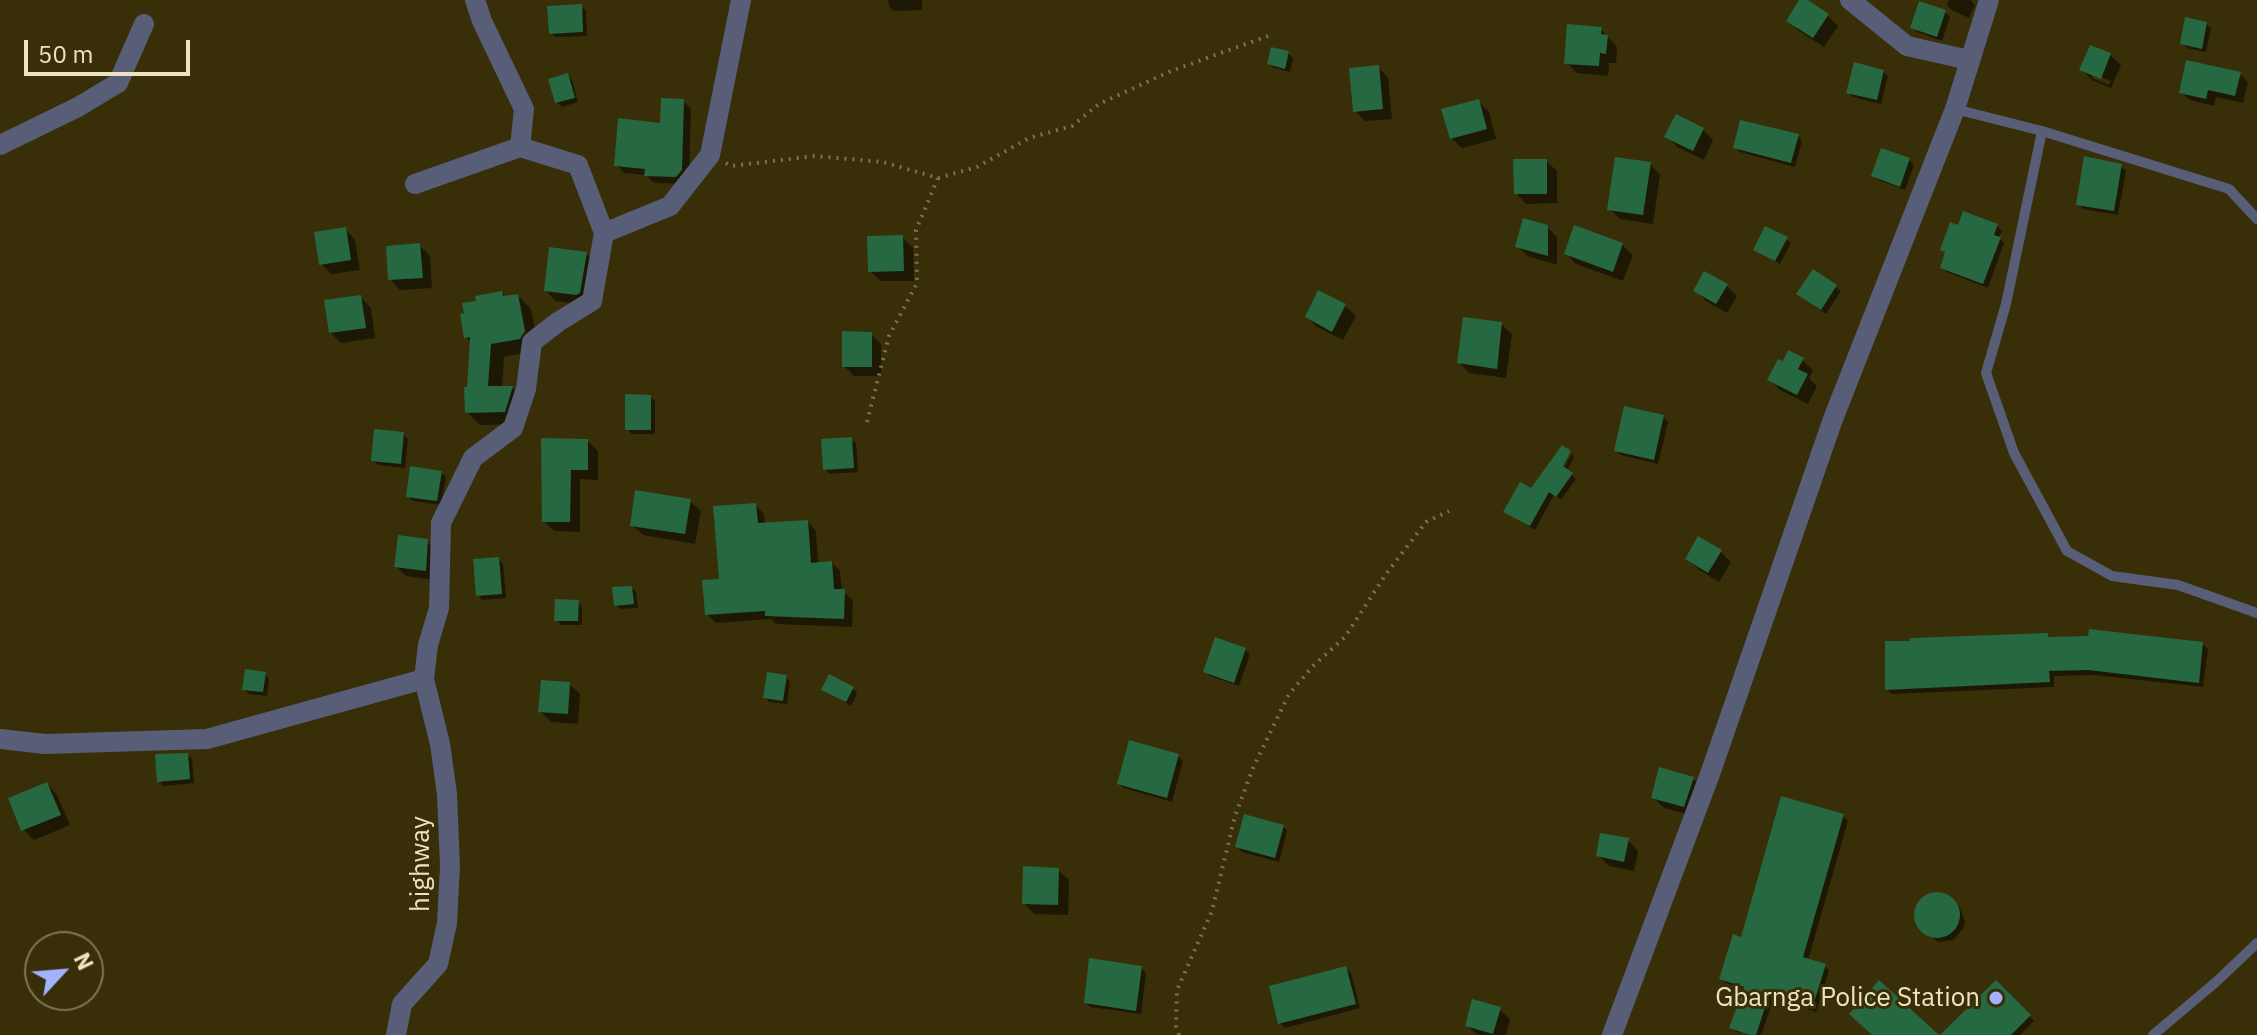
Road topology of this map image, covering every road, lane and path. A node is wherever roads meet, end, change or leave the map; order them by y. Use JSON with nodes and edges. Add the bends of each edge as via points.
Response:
{"nodes":[{"id":1,"x":475,"y":0,"type":"edge"},
{"id":2,"x":741,"y":0,"type":"edge"},
{"id":3,"x":1850,"y":0,"type":"edge"},
{"id":4,"x":1989,"y":0,"type":"edge"},
{"id":5,"x":144,"y":24,"type":"dead end"},
{"id":6,"x":1268,"y":36,"type":"dead end"},
{"id":7,"x":1969,"y":60,"type":"junction"},
{"id":8,"x":1955,"y":109,"type":"junction"},
{"id":9,"x":2042,"y":131,"type":"junction"},
{"id":10,"x":0,"y":145,"type":"edge"},
{"id":11,"x":520,"y":147,"type":"junction"},
{"id":12,"x":710,"y":155,"type":"junction"},
{"id":13,"x":938,"y":178,"type":"junction"},
{"id":14,"x":415,"y":184,"type":"dead end"},
{"id":15,"x":2257,"y":219,"type":"edge"},
{"id":16,"x":604,"y":233,"type":"junction"},
{"id":17,"x":867,"y":422,"type":"dead end"},
{"id":18,"x":1449,"y":511,"type":"dead end"},
{"id":19,"x":2257,"y":613,"type":"edge"},
{"id":20,"x":424,"y":679,"type":"junction"},
{"id":21,"x":0,"y":739,"type":"edge"},
{"id":22,"x":2257,"y":943,"type":"edge"},
{"id":23,"x":396,"y":1035,"type":"edge"},
{"id":24,"x":1179,"y":1035,"type":"edge"},
{"id":25,"x":1612,"y":1035,"type":"edge"},
{"id":26,"x":2153,"y":1035,"type":"edge"}],
"edges":[{"from":1,"to":11,"type":"street","via":[[524,109]]},
{"from":2,"to":12,"type":"street"},
{"from":3,"to":7,"type":"street","via":[[1907,46]]},
{"from":4,"to":7,"type":"street"},
{"from":5,"to":10,"type":"street","via":[[118,83]]},
{"from":6,"to":13,"type":"path","via":[[1171,71],[1099,104],[1072,126],[1029,138],[977,167]]},
{"from":7,"to":8,"type":"street"},
{"from":8,"to":9,"type":"lane"},
{"from":8,"to":25,"type":"street","via":[[1833,419],[1710,774]]},
{"from":9,"to":15,"type":"lane","via":[[2229,189]]},
{"from":9,"to":19,"type":"lane","via":[[1986,373],[2014,453],[2067,551],[2112,576],[2178,585]]},
{"from":11,"to":14,"type":"street"},
{"from":11,"to":16,"type":"street","via":[[578,165]]},
{"from":12,"to":13,"type":"path","via":[[731,166],[815,156],[883,162]]},
{"from":12,"to":16,"type":"street","via":[[670,206]]},
{"from":13,"to":17,"type":"path","via":[[916,230],[917,283],[889,336]]},
{"from":16,"to":20,"type":"street","via":[[592,301],[532,342],[526,389],[513,428],[473,458],[441,523],[439,608]]},
{"from":18,"to":24,"type":"path","via":[[1426,522],[1345,637],[1289,694],[1253,768],[1235,816],[1212,911],[1177,990]]},
{"from":20,"to":21,"type":"street","via":[[207,739],[45,744]]},
{"from":20,"to":23,"type":"street","name":"highway","via":[[447,794],[447,923],[438,964],[402,1004]]},
{"from":22,"to":26,"type":"lane"}]}
